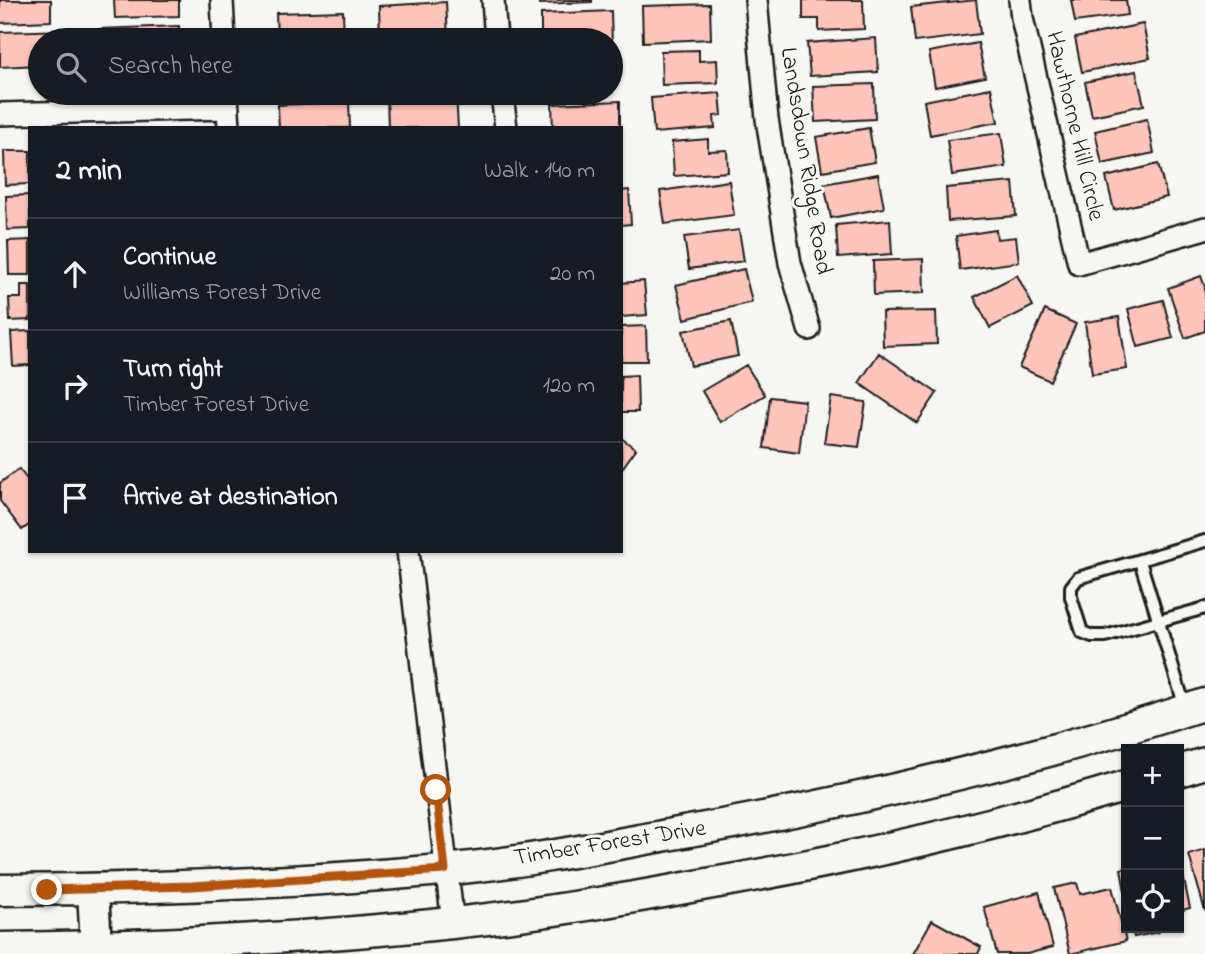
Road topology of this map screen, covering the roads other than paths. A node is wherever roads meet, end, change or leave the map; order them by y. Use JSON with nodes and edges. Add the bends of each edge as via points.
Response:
{"nodes":[{"id":1,"x":222,"y":0,"type":"edge"},
{"id":2,"x":493,"y":0,"type":"edge"},
{"id":3,"x":756,"y":0,"type":"edge"},
{"id":4,"x":1020,"y":0,"type":"edge"},
{"id":5,"x":223,"y":28,"type":"edge"},
{"id":6,"x":495,"y":28,"type":"edge"},
{"id":7,"x":503,"y":105,"type":"edge"},
{"id":8,"x":228,"y":110,"type":"edge"},
{"id":9,"x":0,"y":114,"type":"edge"},
{"id":10,"x":506,"y":126,"type":"edge"},
{"id":11,"x":1205,"y":228,"type":"edge"},
{"id":12,"x":810,"y":329,"type":"dead end"},
{"id":13,"x":1205,"y":541,"type":"edge"},
{"id":14,"x":408,"y":553,"type":"edge"},
{"id":15,"x":1140,"y":561,"type":"junction"},
{"id":16,"x":1205,"y":608,"type":"edge"},
{"id":17,"x":1159,"y":622,"type":"junction"},
{"id":18,"x":1196,"y":707,"type":"edge"},
{"id":19,"x":1205,"y":763,"type":"edge"},
{"id":20,"x":1184,"y":769,"type":"edge"},
{"id":21,"x":1121,"y":788,"type":"edge"},
{"id":22,"x":445,"y":870,"type":"junction"},
{"id":23,"x":0,"y":890,"type":"edge"},
{"id":24,"x":93,"y":890,"type":"junction"},
{"id":25,"x":453,"y":923,"type":"junction"},
{"id":26,"x":96,"y":947,"type":"junction"},
{"id":27,"x":0,"y":948,"type":"edge"}],
"edges":[{"from":1,"to":5,"type":"street"},
{"from":2,"to":6,"type":"street"},
{"from":3,"to":12,"type":"street","name":"Landsdown Ridge Road","via":[[767,119],[790,262]]},
{"from":4,"to":11,"type":"street","name":"Hawthorne Hill Circle","via":[[1079,264]]},
{"from":7,"to":10,"type":"street"},
{"from":8,"to":9,"type":"street"},
{"from":13,"to":15,"type":"lane"},
{"from":14,"to":22,"type":"street"},
{"from":15,"to":17,"type":"lane"},
{"from":15,"to":17,"type":"lane","via":[[1078,578],[1071,597],[1082,632],[1092,636]]},
{"from":16,"to":17,"type":"lane"},
{"from":17,"to":18,"type":"lane"},
{"from":18,"to":22,"type":"main road","name":"Timber Forest Drive","via":[[885,792],[583,850]]},
{"from":19,"to":20,"type":"main road"},
{"from":21,"to":25,"type":"main road","via":[[900,846],[797,867],[590,905]]},
{"from":22,"to":24,"type":"main road","name":"Timber Forest Drive"},
{"from":22,"to":25,"type":"street"},
{"from":23,"to":24,"type":"main road","name":"Timber Forest Drive"},
{"from":24,"to":26,"type":"main road"},
{"from":25,"to":26,"type":"main road"},
{"from":26,"to":27,"type":"main road"}]}
